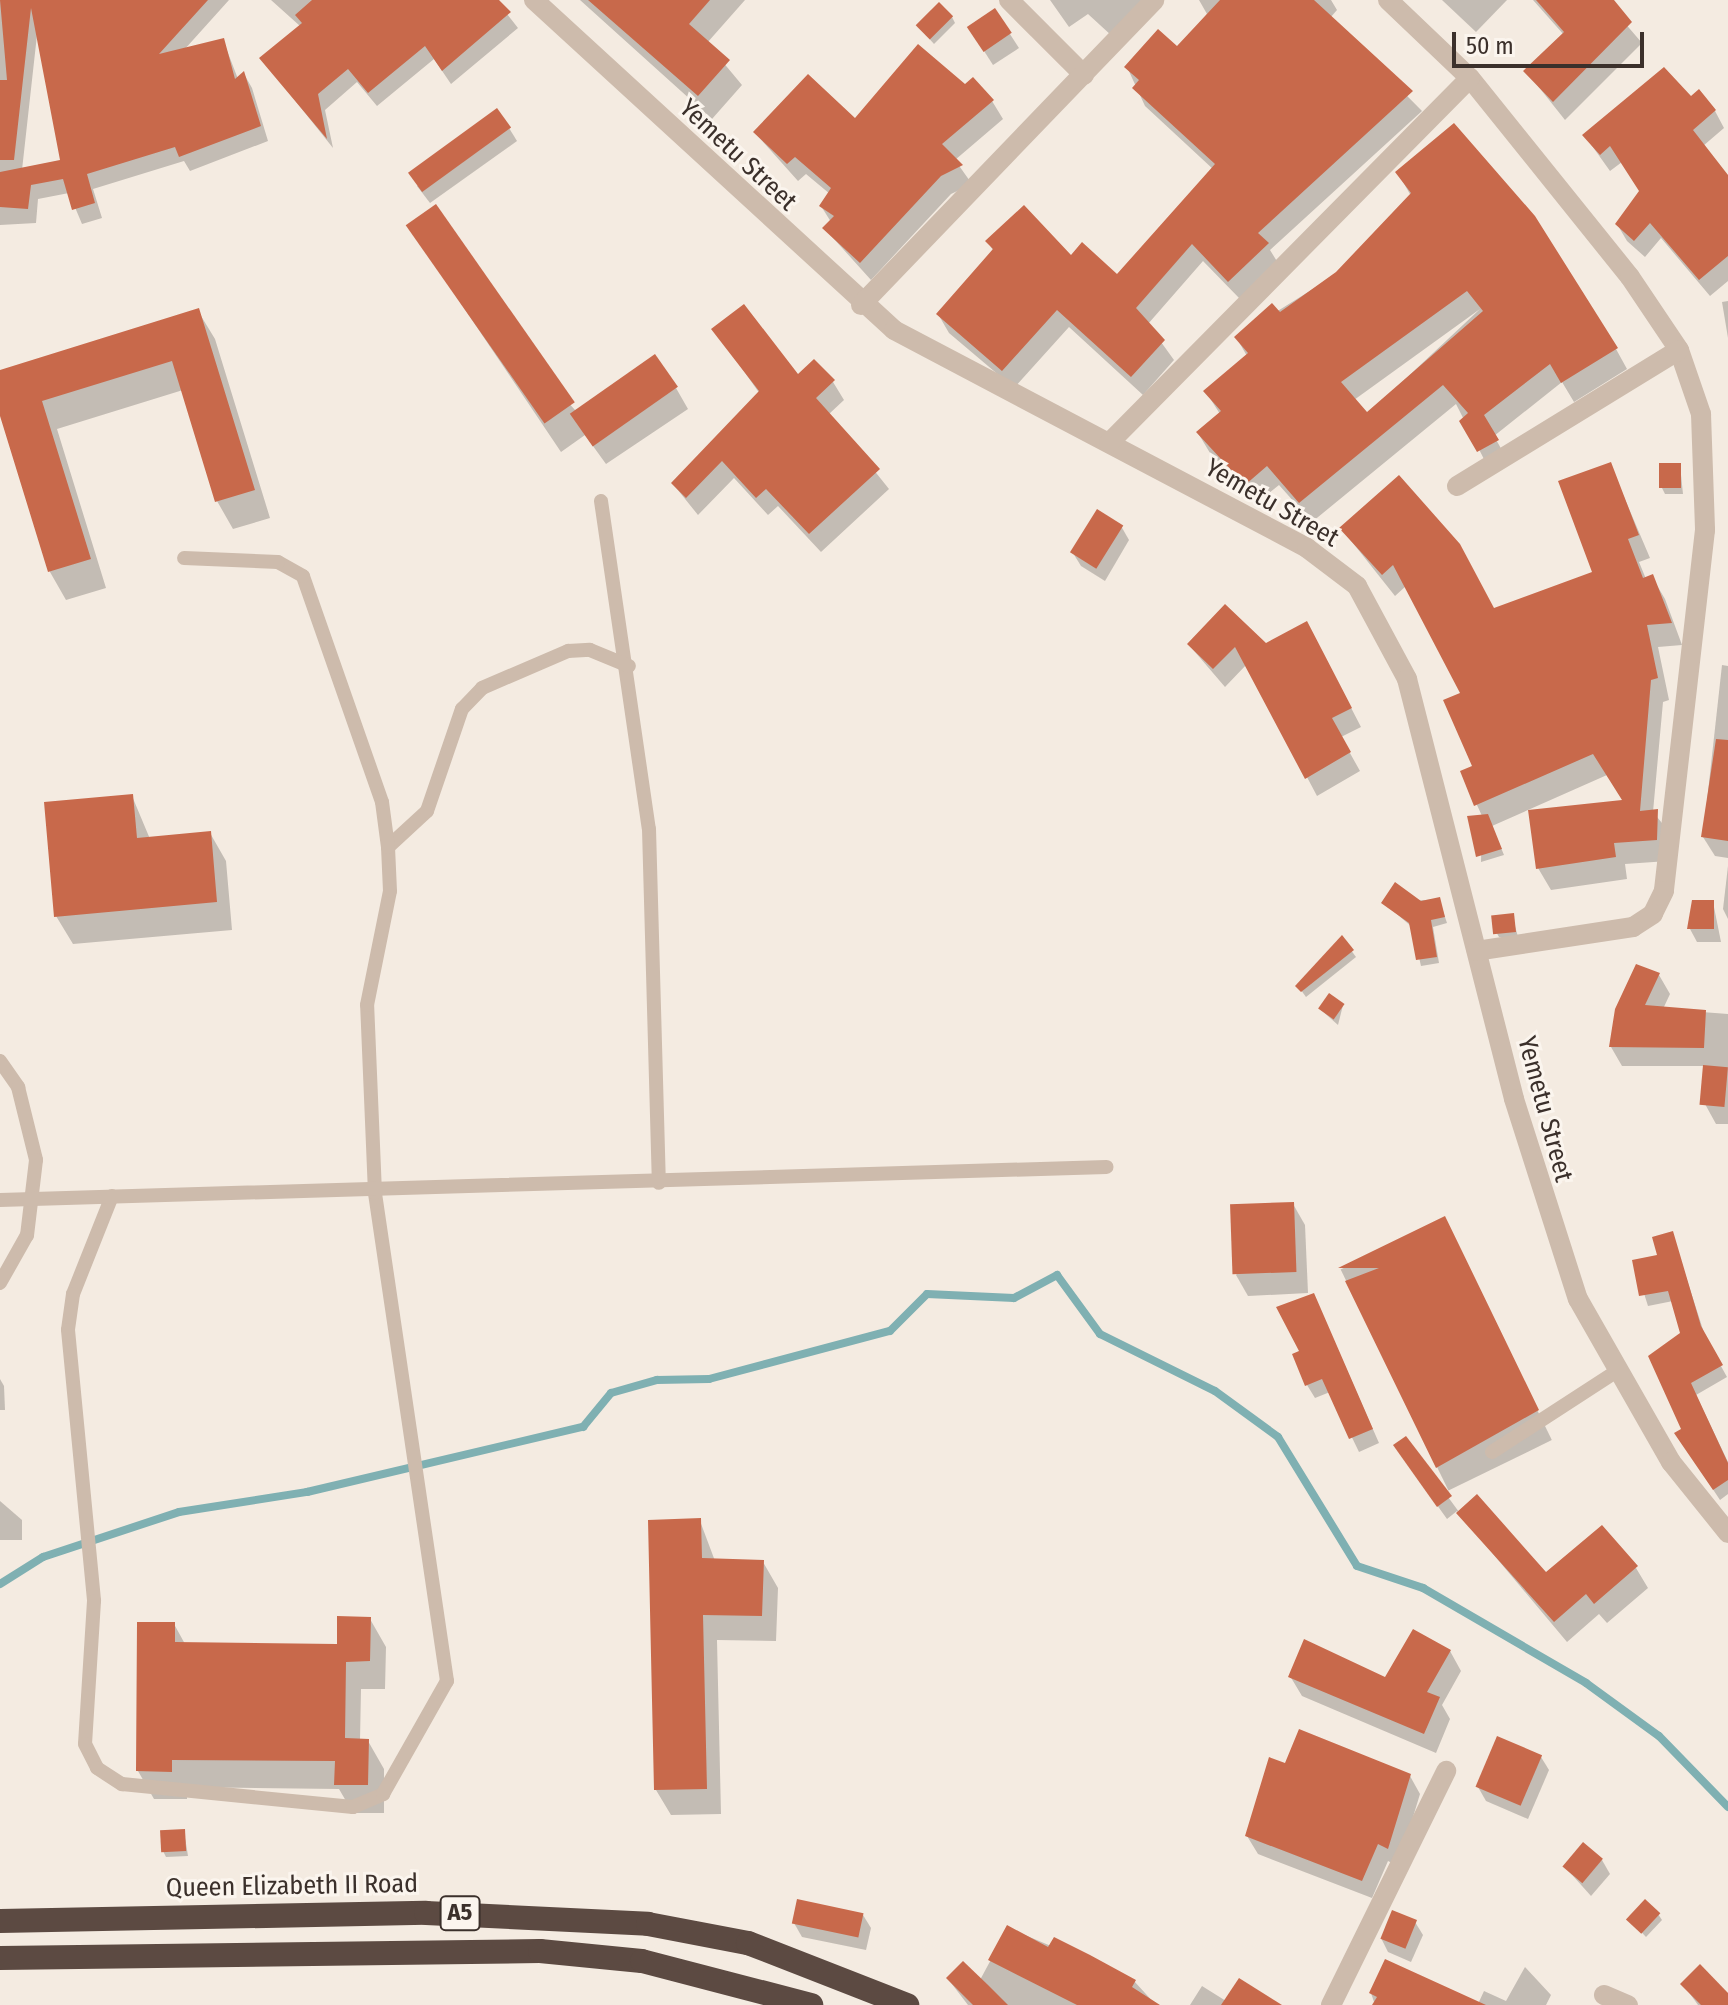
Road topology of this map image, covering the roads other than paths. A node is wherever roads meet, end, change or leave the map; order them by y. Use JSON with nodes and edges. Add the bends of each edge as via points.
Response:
{"nodes":[{"id":1,"x":534,"y":0,"type":"edge"},
{"id":2,"x":1009,"y":0,"type":"edge"},
{"id":3,"x":1154,"y":0,"type":"edge"},
{"id":4,"x":1388,"y":0,"type":"edge"},
{"id":5,"x":1084,"y":75,"type":"junction"},
{"id":6,"x":1470,"y":78,"type":"junction"},
{"id":7,"x":861,"y":305,"type":"junction"},
{"id":8,"x":1679,"y":350,"type":"junction"},
{"id":9,"x":1109,"y":443,"type":"junction"},
{"id":10,"x":1457,"y":486,"type":"dead end"},
{"id":11,"x":601,"y":501,"type":"dead end"},
{"id":12,"x":184,"y":558,"type":"dead end"},
{"id":13,"x":629,"y":666,"type":"junction"},
{"id":14,"x":388,"y":847,"type":"junction"},
{"id":15,"x":1477,"y":951,"type":"junction"},
{"id":16,"x":0,"y":1061,"type":"edge"},
{"id":17,"x":1107,"y":1167,"type":"dead end"},
{"id":18,"x":659,"y":1183,"type":"junction"},
{"id":19,"x":375,"y":1193,"type":"junction"},
{"id":20,"x":112,"y":1196,"type":"junction"},
{"id":21,"x":34,"y":1199,"type":"junction"},
{"id":22,"x":0,"y":1200,"type":"edge"},
{"id":23,"x":0,"y":1283,"type":"edge"},
{"id":24,"x":1614,"y":1373,"type":"junction"},
{"id":25,"x":1492,"y":1452,"type":"dead end"},
{"id":26,"x":1728,"y":1533,"type":"edge"},
{"id":27,"x":1446,"y":1771,"type":"dead end"},
{"id":28,"x":460,"y":1913,"type":"junction"},
{"id":29,"x":0,"y":1921,"type":"edge"},
{"id":30,"x":459,"y":1949,"type":"junction"},
{"id":31,"x":0,"y":1958,"type":"edge"},
{"id":32,"x":1604,"y":1995,"type":"dead end"},
{"id":33,"x":811,"y":2005,"type":"edge"},
{"id":34,"x":907,"y":2005,"type":"edge"},
{"id":35,"x":1331,"y":2005,"type":"edge"},
{"id":36,"x":1628,"y":2005,"type":"edge"}],
"edges":[{"from":1,"to":7,"type":"street","name":"Yemetu Street"},
{"from":2,"to":5,"type":"street"},
{"from":3,"to":5,"type":"street"},
{"from":4,"to":6,"type":"street"},
{"from":5,"to":7,"type":"street"},
{"from":6,"to":8,"type":"street","via":[[1573,203]]},
{"from":6,"to":9,"type":"street"},
{"from":7,"to":9,"type":"street","name":"Yemetu Street","via":[[935,355]]},
{"from":8,"to":10,"type":"street"},
{"from":8,"to":15,"type":"street","via":[[1701,414],[1705,530],[1664,891],[1653,914],[1633,927]]},
{"from":9,"to":15,"type":"street","name":"Yemetu Street","via":[[1307,548],[1357,586],[1407,679]]},
{"from":11,"to":13,"type":"lane"},
{"from":12,"to":14,"type":"lane","via":[[278,562],[303,576],[382,802]]},
{"from":13,"to":14,"type":"lane","via":[[590,650],[568,651],[482,688],[462,709],[427,811]]},
{"from":13,"to":18,"type":"lane","via":[[649,829]]},
{"from":14,"to":19,"type":"lane","via":[[390,891],[367,1005]]},
{"from":15,"to":24,"type":"street","name":"Yemetu Street","via":[[1550,1226]]},
{"from":16,"to":21,"type":"lane","via":[[31,1125]]},
{"from":17,"to":18,"type":"lane"},
{"from":18,"to":19,"type":"lane"},
{"from":19,"to":20,"type":"lane"},
{"from":19,"to":20,"type":"lane","via":[[447,1681],[383,1794],[353,1807],[122,1784],[97,1768],[85,1744],[91,1555],[68,1330],[73,1294]]},
{"from":20,"to":21,"type":"lane"},
{"from":21,"to":22,"type":"lane"},
{"from":21,"to":23,"type":"lane","via":[[27,1235]]},
{"from":24,"to":25,"type":"lane"},
{"from":24,"to":26,"type":"street","name":"Yemetu Street"},
{"from":27,"to":35,"type":"street"},
{"from":28,"to":29,"type":"highway","name":"Queen Elizabeth II Road","number":"A5"},
{"from":28,"to":30,"type":"highway"},
{"from":28,"to":34,"type":"highway","name":"Queen Elizabeth II Road","number":"A5","via":[[648,1924],[748,1943]]},
{"from":30,"to":31,"type":"highway","number":"A5"},
{"from":30,"to":33,"type":"highway","number":"A5","via":[[642,1961]]},
{"from":32,"to":36,"type":"street"}]}
